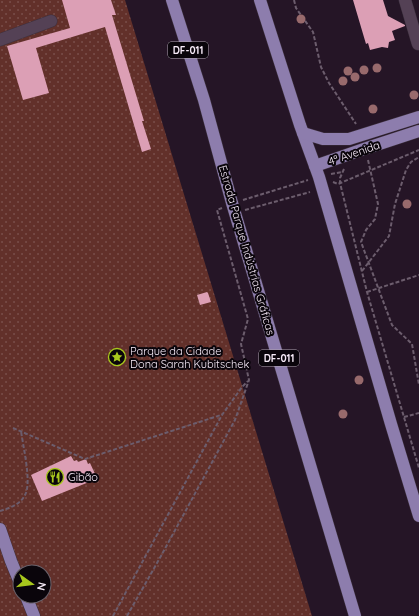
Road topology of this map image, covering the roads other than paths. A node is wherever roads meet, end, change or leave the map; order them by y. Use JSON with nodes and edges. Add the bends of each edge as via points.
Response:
{"nodes":[{"id":1,"x":172,"y":0,"type":"edge"},
{"id":2,"x":260,"y":0,"type":"edge"},
{"id":3,"x":405,"y":0,"type":"edge"},
{"id":4,"x":51,"y":21,"type":"dead end"},
{"id":5,"x":0,"y":40,"type":"edge"},
{"id":6,"x":418,"y":44,"type":"edge"},
{"id":7,"x":419,"y":117,"type":"edge"},
{"id":8,"x":419,"y":131,"type":"edge"},
{"id":9,"x":303,"y":133,"type":"junction"},
{"id":10,"x":317,"y":172,"type":"junction"},
{"id":11,"x":419,"y":516,"type":"edge"},
{"id":12,"x":0,"y":529,"type":"edge"},
{"id":13,"x":12,"y":564,"type":"edge"},
{"id":14,"x":29,"y":604,"type":"edge"},
{"id":15,"x":34,"y":616,"type":"edge"},
{"id":16,"x":355,"y":616,"type":"edge"}],
"edges":[{"from":1,"to":16,"type":"main road","name":"Estrada Parque Indústrias Gráficas","number":"DF-011","via":[[204,100],[232,203]]},
{"from":2,"to":9,"type":"main road"},
{"from":3,"to":6,"type":"street"},
{"from":4,"to":5,"type":"street"},
{"from":7,"to":9,"type":"main road","name":"4ª Avenida","via":[[349,139],[323,139]]},
{"from":8,"to":10,"type":"main road","name":"4ª Avenida","via":[[364,149]]},
{"from":9,"to":10,"type":"main road"},
{"from":10,"to":11,"type":"main road"},
{"from":12,"to":13,"type":"main road"},
{"from":14,"to":15,"type":"main road"}]}
